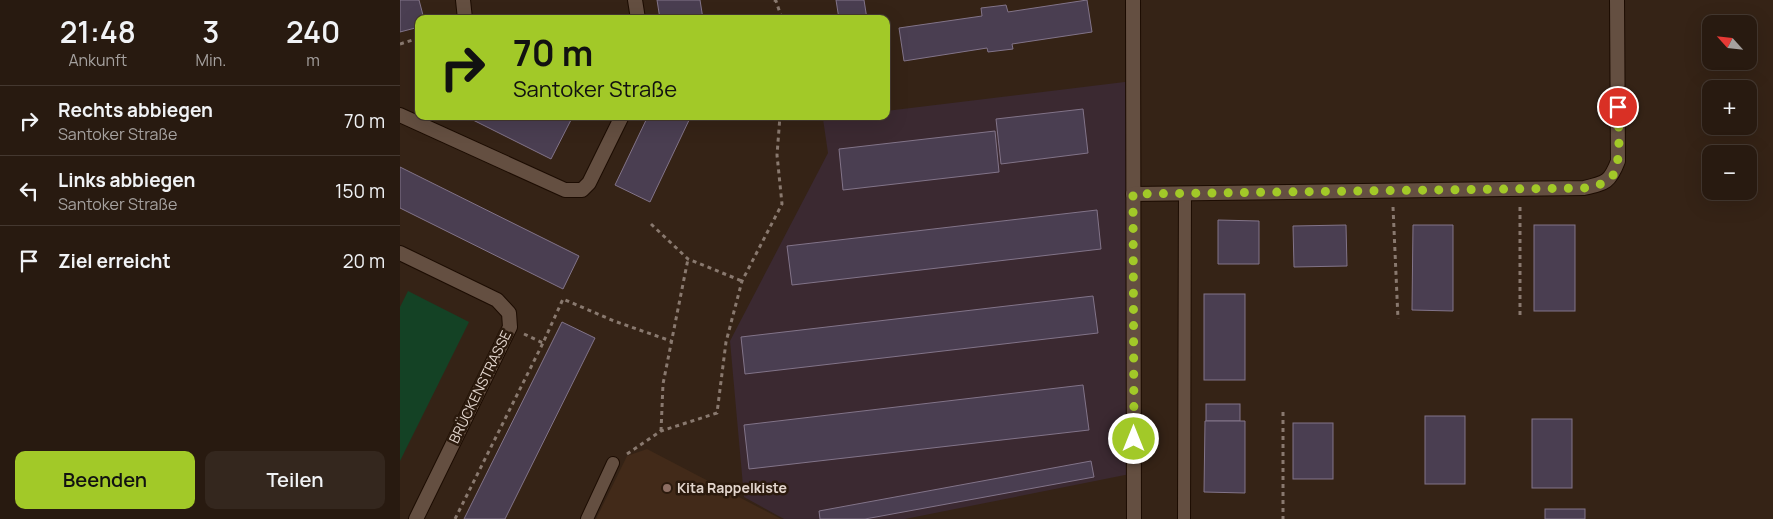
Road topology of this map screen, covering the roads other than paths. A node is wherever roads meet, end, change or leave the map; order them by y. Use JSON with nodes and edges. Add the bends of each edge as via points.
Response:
{"nodes":[{"id":1,"x":463,"y":0,"type":"edge"},
{"id":2,"x":635,"y":0,"type":"edge"},
{"id":3,"x":1133,"y":0,"type":"edge"},
{"id":4,"x":1617,"y":0,"type":"edge"},
{"id":5,"x":465,"y":15,"type":"edge"},
{"id":6,"x":637,"y":15,"type":"edge"},
{"id":7,"x":400,"y":115,"type":"edge"},
{"id":8,"x":415,"y":118,"type":"edge"},
{"id":9,"x":421,"y":120,"type":"edge"},
{"id":10,"x":620,"y":120,"type":"edge"},
{"id":11,"x":1185,"y":193,"type":"junction"},
{"id":12,"x":1133,"y":194,"type":"junction"},
{"id":13,"x":400,"y":253,"type":"edge"},
{"id":14,"x":614,"y":463,"type":"road end"},
{"id":15,"x":416,"y":519,"type":"edge"},
{"id":16,"x":587,"y":519,"type":"edge"},
{"id":17,"x":1134,"y":519,"type":"edge"},
{"id":18,"x":1184,"y":519,"type":"edge"}],
"edges":[{"from":1,"to":5,"type":"street"},
{"from":2,"to":6,"type":"street"},
{"from":3,"to":12,"type":"street"},
{"from":4,"to":11,"type":"street","via":[[1618,161],[1612,178],[1602,184],[1584,188]]},
{"from":7,"to":8,"type":"street"},
{"from":9,"to":10,"type":"street","via":[[565,190],[582,190],[589,183]]},
{"from":11,"to":12,"type":"street"},
{"from":11,"to":18,"type":"lane"},
{"from":12,"to":17,"type":"street"},
{"from":13,"to":15,"type":"street","name":"BRÜCKENSTRASSE","via":[[498,300],[509,313],[510,327]]},
{"from":14,"to":16,"type":"lane"}]}
